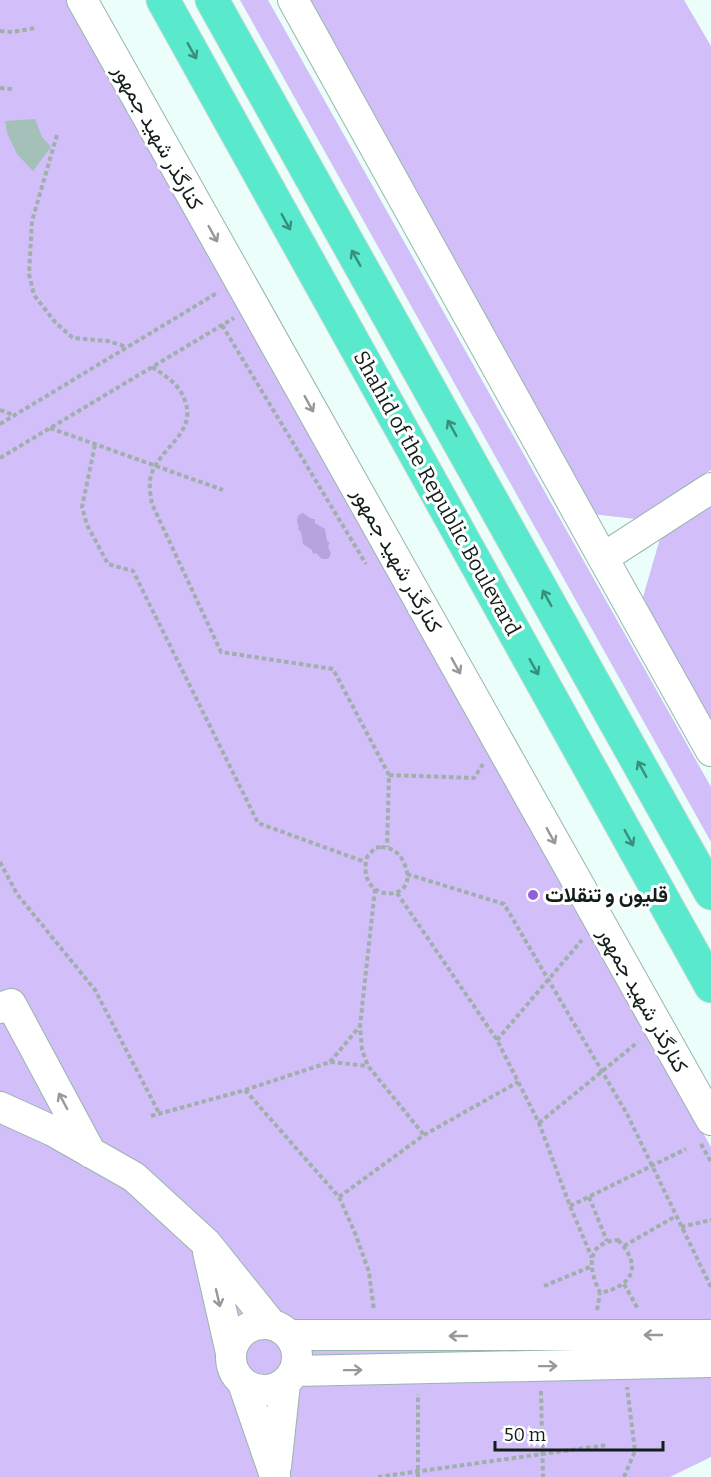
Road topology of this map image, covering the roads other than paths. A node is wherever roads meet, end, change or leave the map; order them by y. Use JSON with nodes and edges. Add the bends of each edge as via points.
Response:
{"nodes":[{"id":1,"x":82,"y":0,"type":"edge"},
{"id":2,"x":163,"y":0,"type":"edge"},
{"id":3,"x":212,"y":0,"type":"edge"},
{"id":4,"x":293,"y":0,"type":"edge"},
{"id":5,"x":711,"y":488,"type":"edge"},
{"id":6,"x":603,"y":558,"type":"junction"},
{"id":7,"x":711,"y":751,"type":"edge"},
{"id":8,"x":711,"y":893,"type":"edge"},
{"id":9,"x":711,"y":986,"type":"edge"},
{"id":10,"x":0,"y":1008,"type":"edge"},
{"id":11,"x":1,"y":1105,"type":"edge"},
{"id":12,"x":711,"y":1120,"type":"edge"},
{"id":13,"x":91,"y":1153,"type":"junction"},
{"id":14,"x":206,"y":1243,"type":"junction"},
{"id":15,"x":280,"y":1330,"type":"junction"},
{"id":16,"x":711,"y":1335,"type":"edge"},
{"id":17,"x":231,"y":1353,"type":"junction"},
{"id":18,"x":711,"y":1362,"type":"edge"},
{"id":19,"x":290,"y":1377,"type":"junction"},
{"id":20,"x":243,"y":1383,"type":"junction"},
{"id":21,"x":275,"y":1477,"type":"edge"}],
"edges":[{"from":1,"to":12,"type":"street","name":"کنارگذر شهید جمهور","one_way":true},
{"from":2,"to":9,"type":"highway","name":"Shahid of the Republic Boulevard","one_way":true},
{"from":8,"to":3,"type":"highway","name":"Shahid of the Republic Boulevard","one_way":true},
{"from":4,"to":6,"type":"street"},
{"from":5,"to":6,"type":"street"},
{"from":6,"to":7,"type":"street"},
{"from":13,"to":10,"type":"street","one_way":true,"via":[[11,1004]]},
{"from":11,"to":13,"type":"street"},
{"from":13,"to":14,"type":"street","via":[[134,1178]]},
{"from":14,"to":15,"type":"street"},
{"from":14,"to":17,"type":"street","one_way":true},
{"from":16,"to":15,"type":"street","one_way":true},
{"from":15,"to":17,"type":"street","via":[[260,1323],[249,1327],[240,1334]]},
{"from":15,"to":19,"type":"street","via":[[298,1352]]},
{"from":17,"to":20,"type":"street","via":[[231,1365]]},
{"from":19,"to":18,"type":"street","one_way":true},
{"from":19,"to":20,"type":"street","via":[[275,1389],[264,1391]]},
{"from":19,"to":21,"type":"street"},
{"from":20,"to":21,"type":"street"}]}
